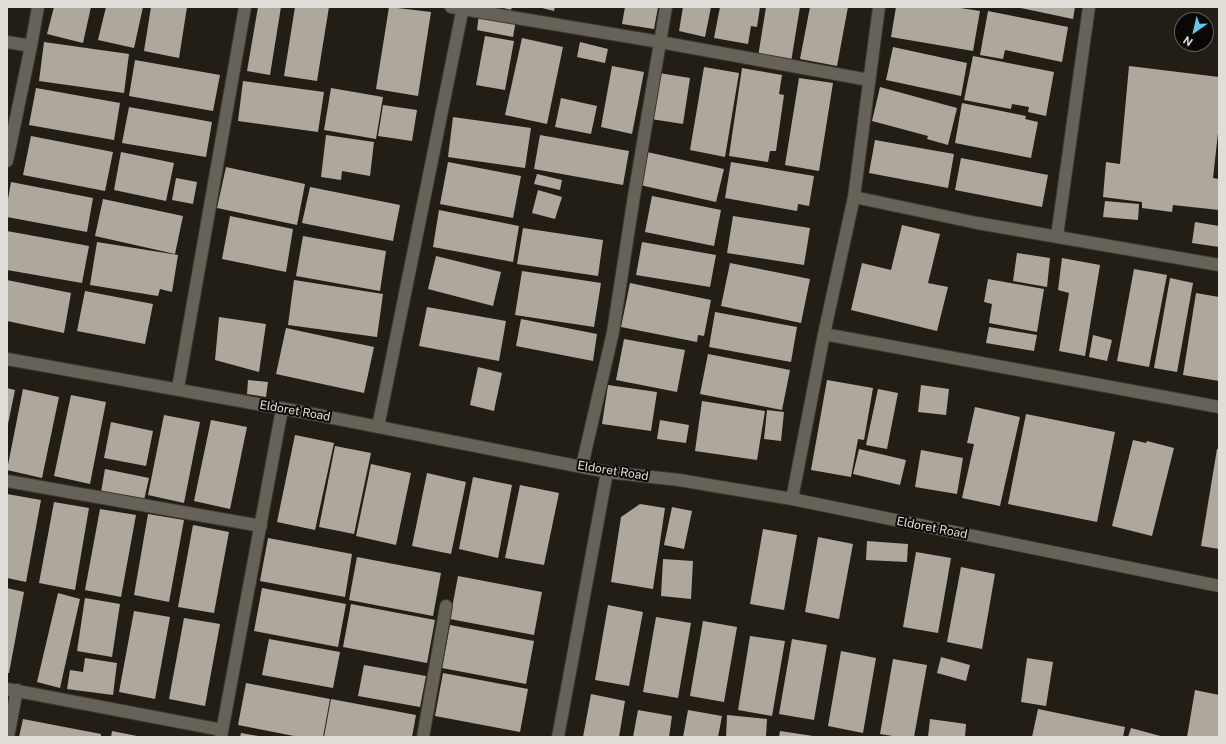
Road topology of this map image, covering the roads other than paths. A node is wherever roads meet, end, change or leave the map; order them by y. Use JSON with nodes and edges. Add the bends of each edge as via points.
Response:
{"nodes":[{"id":1,"x":38,"y":7,"type":"edge"},
{"id":2,"x":245,"y":7,"type":"edge"},
{"id":3,"x":666,"y":7,"type":"edge"},
{"id":4,"x":879,"y":7,"type":"edge"},
{"id":5,"x":1089,"y":7,"type":"edge"},
{"id":6,"x":459,"y":8,"type":"edge"},
{"id":7,"x":7,"y":42,"type":"edge"},
{"id":8,"x":660,"y":42,"type":"junction"},
{"id":9,"x":31,"y":46,"type":"junction"},
{"id":10,"x":869,"y":80,"type":"junction"},
{"id":11,"x":7,"y":161,"type":"edge"},
{"id":12,"x":854,"y":197,"type":"junction"},
{"id":13,"x":1057,"y":236,"type":"junction"},
{"id":14,"x":1219,"y":265,"type":"edge"},
{"id":15,"x":824,"y":334,"type":"junction"},
{"id":16,"x":7,"y":359,"type":"edge"},
{"id":17,"x":178,"y":388,"type":"junction"},
{"id":18,"x":1219,"y":407,"type":"edge"},
{"id":19,"x":282,"y":409,"type":"junction"},
{"id":20,"x":378,"y":427,"type":"junction"},
{"id":21,"x":582,"y":466,"type":"junction"},
{"id":22,"x":607,"y":472,"type":"junction"},
{"id":23,"x":7,"y":481,"type":"edge"},
{"id":24,"x":792,"y":499,"type":"junction"},
{"id":25,"x":261,"y":526,"type":"junction"},
{"id":26,"x":1219,"y":586,"type":"edge"},
{"id":27,"x":446,"y":606,"type":"dead end"},
{"id":28,"x":12,"y":690,"type":"edge"},
{"id":29,"x":222,"y":733,"type":"edge"},
{"id":30,"x":8,"y":737,"type":"edge"},
{"id":31,"x":423,"y":737,"type":"edge"},
{"id":32,"x":558,"y":737,"type":"edge"}],
"edges":[{"from":1,"to":9,"type":"street"},
{"from":2,"to":17,"type":"street"},
{"from":3,"to":8,"type":"street"},
{"from":4,"to":10,"type":"street"},
{"from":5,"to":13,"type":"street"},
{"from":6,"to":8,"type":"street"},
{"from":6,"to":20,"type":"street"},
{"from":7,"to":9,"type":"street"},
{"from":8,"to":10,"type":"street"},
{"from":8,"to":21,"type":"street","via":[[613,332]]},
{"from":9,"to":11,"type":"street"},
{"from":10,"to":12,"type":"street"},
{"from":12,"to":13,"type":"street","via":[[977,223]]},
{"from":12,"to":15,"type":"street"},
{"from":13,"to":14,"type":"street"},
{"from":15,"to":18,"type":"street"},
{"from":15,"to":24,"type":"street"},
{"from":16,"to":17,"type":"street","name":"Eldoret Road"},
{"from":17,"to":19,"type":"street","name":"Eldoret Road"},
{"from":19,"to":20,"type":"street","name":"Eldoret Road"},
{"from":19,"to":25,"type":"street"},
{"from":20,"to":21,"type":"street","name":"Eldoret Road"},
{"from":21,"to":22,"type":"street","name":"Eldoret Road"},
{"from":22,"to":24,"type":"street","name":"Eldoret Road","via":[[679,480]]},
{"from":22,"to":32,"type":"street"},
{"from":23,"to":25,"type":"street"},
{"from":24,"to":26,"type":"street","name":"Eldoret Road"},
{"from":25,"to":29,"type":"street"},
{"from":27,"to":31,"type":"street"},
{"from":28,"to":29,"type":"street"},
{"from":28,"to":30,"type":"street"}]}
